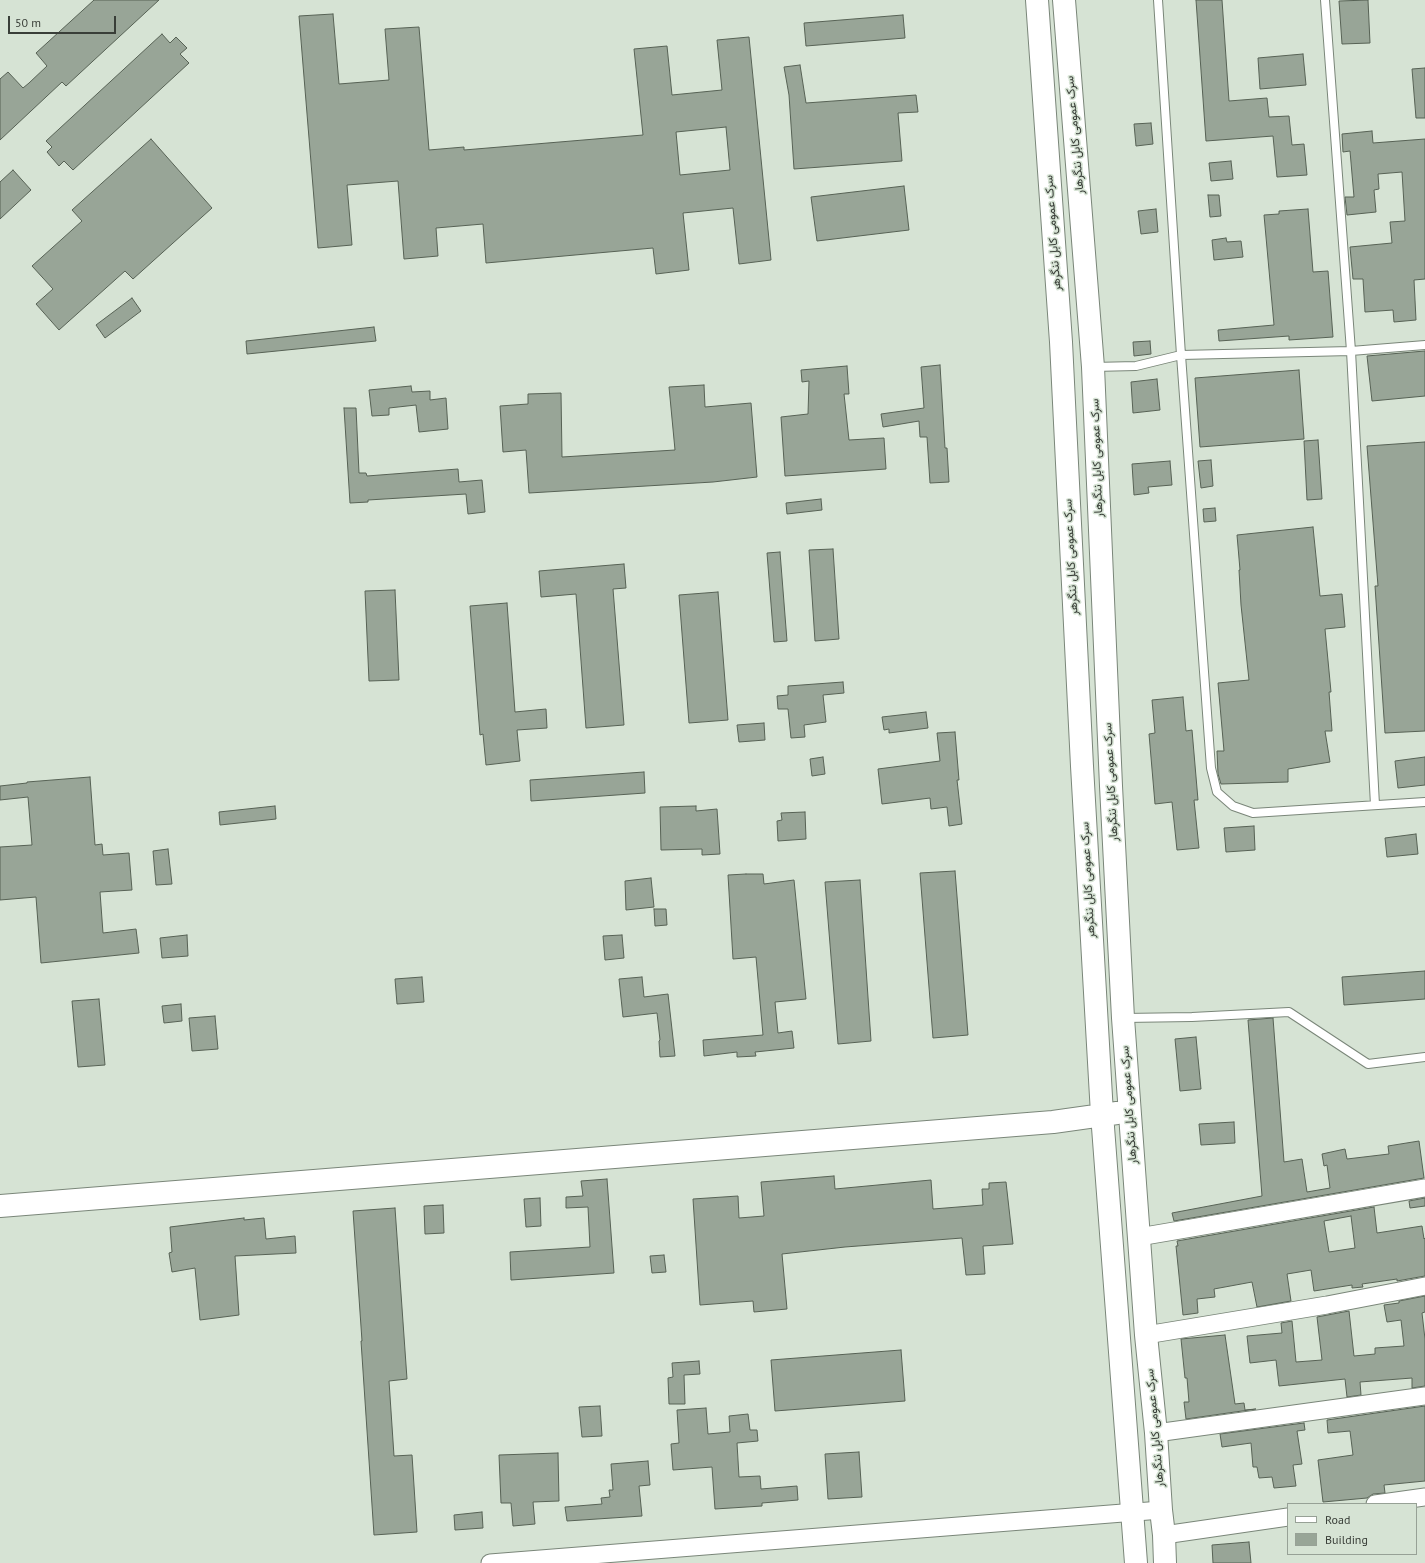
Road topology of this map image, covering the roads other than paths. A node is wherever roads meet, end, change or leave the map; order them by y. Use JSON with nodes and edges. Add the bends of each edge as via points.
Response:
{"nodes":[{"id":1,"x":1037,"y":0,"type":"edge"},
{"id":2,"x":1064,"y":0,"type":"edge"},
{"id":3,"x":1158,"y":0,"type":"edge"},
{"id":4,"x":1325,"y":0,"type":"edge"},
{"id":5,"x":1425,"y":345,"type":"edge"},
{"id":6,"x":1351,"y":351,"type":"junction"},
{"id":7,"x":1181,"y":355,"type":"junction"},
{"id":8,"x":1094,"y":367,"type":"junction"},
{"id":9,"x":1425,"y":802,"type":"edge"},
{"id":10,"x":1375,"y":805,"type":"junction"},
{"id":11,"x":1123,"y":1018,"type":"junction"},
{"id":12,"x":1425,"y":1057,"type":"edge"},
{"id":13,"x":1130,"y":1111,"type":"junction"},
{"id":14,"x":1102,"y":1114,"type":"junction"},
{"id":15,"x":1425,"y":1188,"type":"edge"},
{"id":16,"x":0,"y":1206,"type":"edge"},
{"id":17,"x":1139,"y":1237,"type":"junction"},
{"id":18,"x":1425,"y":1286,"type":"edge"},
{"id":19,"x":1146,"y":1335,"type":"junction"},
{"id":20,"x":1425,"y":1396,"type":"edge"},
{"id":21,"x":1156,"y":1433,"type":"junction"},
{"id":22,"x":1425,"y":1496,"type":"edge"},
{"id":23,"x":1381,"y":1503,"type":"edge"},
{"id":24,"x":1161,"y":1510,"type":"junction"},
{"id":25,"x":1132,"y":1512,"type":"junction"},
{"id":26,"x":1287,"y":1517,"type":"edge"},
{"id":27,"x":1164,"y":1535,"type":"junction"},
{"id":28,"x":490,"y":1563,"type":"edge"},
{"id":29,"x":1136,"y":1563,"type":"edge"},
{"id":30,"x":1165,"y":1563,"type":"edge"}],
"edges":[{"from":1,"to":14,"type":"highway","name":"سرک عمومی کابل ننگرهر","via":[[1061,342]]},
{"from":2,"to":8,"type":"highway","name":"سرک عمومی کابل ننگرهار"},
{"from":3,"to":7,"type":"lane"},
{"from":4,"to":6,"type":"lane"},
{"from":5,"to":6,"type":"lane"},
{"from":6,"to":7,"type":"lane"},
{"from":6,"to":10,"type":"lane"},
{"from":7,"to":8,"type":"lane","via":[[1136,366]]},
{"from":7,"to":10,"type":"lane","via":[[1211,768],[1216,792],[1233,806],[1253,813]]},
{"from":8,"to":11,"type":"highway","name":"سرک عمومی کابل ننگرهار"},
{"from":9,"to":10,"type":"lane"},
{"from":11,"to":12,"type":"lane","via":[[1288,1012],[1368,1064]]},
{"from":11,"to":13,"type":"highway","name":"سرک عمومی کابل ننگرهار"},
{"from":13,"to":14,"type":"highway"},
{"from":13,"to":17,"type":"highway","name":"سرک عمومی کابل ننگرهار"},
{"from":14,"to":16,"type":"highway","via":[[1053,1122]]},
{"from":14,"to":25,"type":"highway"},
{"from":15,"to":17,"type":"street"},
{"from":17,"to":19,"type":"highway","name":"سرک عمومی کابل ننگرهار"},
{"from":18,"to":19,"type":"street"},
{"from":19,"to":21,"type":"highway","name":"سرک عمومی کابل ننگرهار"},
{"from":20,"to":21,"type":"street"},
{"from":21,"to":24,"type":"highway","name":"سرک عمومی کابل ننگرهار"},
{"from":22,"to":23,"type":"street"},
{"from":24,"to":25,"type":"street"},
{"from":24,"to":27,"type":"highway","name":"سرک عمومی کابل ننگرهار"},
{"from":25,"to":28,"type":"street"},
{"from":25,"to":29,"type":"highway"},
{"from":26,"to":27,"type":"street"},
{"from":27,"to":30,"type":"highway","name":"سرک عمومی کابل ننگرهار"}]}
